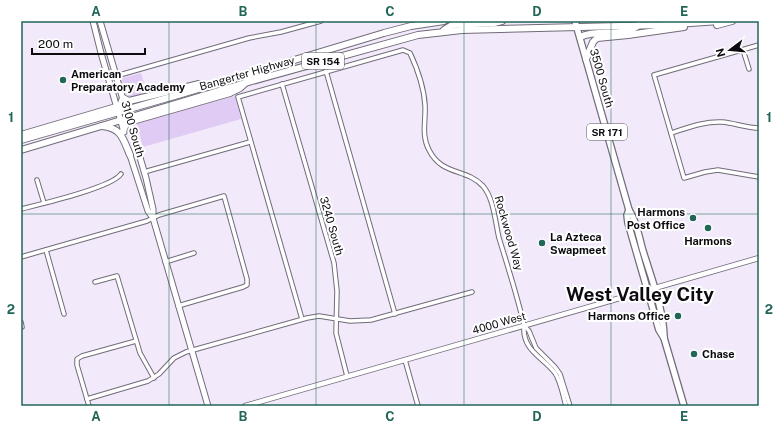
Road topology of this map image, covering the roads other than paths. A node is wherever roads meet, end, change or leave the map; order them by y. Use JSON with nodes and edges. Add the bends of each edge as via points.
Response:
{"nodes":[{"id":1,"x":93,"y":21,"type":"edge"},
{"id":2,"x":100,"y":21,"type":"edge"},
{"id":3,"x":321,"y":21,"type":"edge"},
{"id":4,"x":444,"y":21,"type":"edge"},
{"id":5,"x":502,"y":21,"type":"edge"},
{"id":6,"x":720,"y":21,"type":"edge"},
{"id":7,"x":732,"y":21,"type":"edge"},
{"id":8,"x":642,"y":23,"type":"edge"},
{"id":9,"x":576,"y":24,"type":"edge"},
{"id":10,"x":441,"y":32,"type":"junction"},
{"id":11,"x":580,"y":37,"type":"junction"},
{"id":12,"x":759,"y":45,"type":"edge"},
{"id":13,"x":743,"y":50,"type":"junction"},
{"id":14,"x":310,"y":55,"type":"junction"},
{"id":15,"x":586,"y":59,"type":"junction"},
{"id":16,"x":749,"y":69,"type":"dead end"},
{"id":17,"x":326,"y":71,"type":"junction"},
{"id":18,"x":116,"y":76,"type":"junction"},
{"id":19,"x":245,"y":83,"type":"junction"},
{"id":20,"x":282,"y":84,"type":"junction"},
{"id":21,"x":207,"y":86,"type":"junction"},
{"id":22,"x":123,"y":98,"type":"junction"},
{"id":23,"x":117,"y":110,"type":"junction"},
{"id":24,"x":126,"y":110,"type":"junction"},
{"id":25,"x":129,"y":119,"type":"junction"},
{"id":26,"x":120,"y":120,"type":"junction"},
{"id":27,"x":98,"y":126,"type":"junction"},
{"id":28,"x":759,"y":128,"type":"edge"},
{"id":29,"x":123,"y":131,"type":"junction"},
{"id":30,"x":671,"y":133,"type":"junction"},
{"id":31,"x":21,"y":135,"type":"edge"},
{"id":32,"x":21,"y":140,"type":"edge"},
{"id":33,"x":250,"y":142,"type":"junction"},
{"id":34,"x":21,"y":150,"type":"edge"},
{"id":35,"x":130,"y":155,"type":"junction"},
{"id":36,"x":144,"y":172,"type":"junction"},
{"id":37,"x":121,"y":174,"type":"dead end"},
{"id":38,"x":759,"y":177,"type":"edge"},
{"id":39,"x":37,"y":180,"type":"dead end"},
{"id":40,"x":44,"y":203,"type":"junction"},
{"id":41,"x":21,"y":210,"type":"edge"},
{"id":42,"x":153,"y":218,"type":"junction"},
{"id":43,"x":46,"y":250,"type":"junction"},
{"id":44,"x":194,"y":253,"type":"dead end"},
{"id":45,"x":21,"y":257,"type":"edge"},
{"id":46,"x":759,"y":258,"type":"edge"},
{"id":47,"x":165,"y":262,"type":"junction"},
{"id":48,"x":95,"y":282,"type":"dead end"},
{"id":49,"x":651,"y":289,"type":"junction"},
{"id":50,"x":472,"y":292,"type":"dead end"},
{"id":51,"x":178,"y":306,"type":"junction"},
{"id":52,"x":64,"y":314,"type":"dead end"},
{"id":53,"x":396,"y":314,"type":"junction"},
{"id":54,"x":302,"y":319,"type":"junction"},
{"id":55,"x":336,"y":319,"type":"junction"},
{"id":56,"x":21,"y":322,"type":"edge"},
{"id":57,"x":524,"y":325,"type":"junction"},
{"id":58,"x":22,"y":327,"type":"dead end"},
{"id":59,"x":136,"y":341,"type":"junction"},
{"id":60,"x":191,"y":351,"type":"junction"},
{"id":61,"x":405,"y":360,"type":"junction"},
{"id":62,"x":347,"y":376,"type":"junction"},
{"id":63,"x":154,"y":378,"type":"junction"},
{"id":64,"x":87,"y":399,"type":"junction"},
{"id":65,"x":89,"y":406,"type":"edge"},
{"id":66,"x":208,"y":406,"type":"edge"},
{"id":67,"x":245,"y":406,"type":"edge"},
{"id":68,"x":418,"y":406,"type":"edge"},
{"id":69,"x":566,"y":406,"type":"edge"},
{"id":70,"x":570,"y":406,"type":"edge"},
{"id":71,"x":684,"y":406,"type":"edge"}],
"edges":[{"from":1,"to":23,"type":"main road","name":"3100 South"},
{"from":2,"to":18,"type":"main road","name":"3100 South"},
{"from":3,"to":18,"type":"street","via":[[249,38]]},
{"from":4,"to":14,"type":"highway","name":"Bangerter Highway","number":"SR 154","via":[[407,27]]},
{"from":5,"to":10,"type":"highway","via":[[452,25]]},
{"from":6,"to":8,"type":"highway","name":"Bangerter Highway","number":"SR 154"},
{"from":7,"to":15,"type":"highway","via":[[709,26],[599,38],[593,42]]},
{"from":8,"to":9,"type":"highway","name":"Bangerter Highway","number":"SR 154"},
{"from":8,"to":11,"type":"highway","via":[[632,30]]},
{"from":9,"to":10,"type":"highway","name":"Bangerter Highway","number":"SR 154"},
{"from":9,"to":11,"type":"main road","name":"3500 South","number":"SR 171"},
{"from":10,"to":19,"type":"highway","name":"Bangerter Highway","number":"SR 154","via":[[395,41]]},
{"from":11,"to":15,"type":"main road","name":"3500 South","number":"SR 171"},
{"from":12,"to":13,"type":"street"},
{"from":13,"to":16,"type":"street"},
{"from":13,"to":30,"type":"street","via":[[654,75]]},
{"from":14,"to":19,"type":"highway","via":[[304,61],[253,76]]},
{"from":14,"to":21,"type":"highway","name":"Bangerter Highway","number":"SR 154"},
{"from":15,"to":49,"type":"main road","name":"3500 South","number":"SR 171","via":[[629,210],[628,223]]},
{"from":17,"to":20,"type":"street"},
{"from":17,"to":53,"type":"street"},
{"from":17,"to":57,"type":"street","name":"Rockwood Way","via":[[403,50],[410,53],[423,94],[426,145],[440,164],[474,179],[487,192]]},
{"from":18,"to":22,"type":"main road","name":"3100 South"},
{"from":19,"to":25,"type":"highway","name":"Bangerter Highway","number":"SR 154"},
{"from":20,"to":33,"type":"street","via":[[238,97]]},
{"from":20,"to":55,"type":"street","name":"3240 South","via":[[334,263]]},
{"from":21,"to":22,"type":"highway","via":[[199,84],[129,101]]},
{"from":21,"to":24,"type":"highway","name":"Bangerter Highway","number":"SR 154"},
{"from":22,"to":23,"type":"highway"},
{"from":22,"to":24,"type":"main road","name":"3100 South"},
{"from":23,"to":24,"type":"highway","name":"Bangerter Highway","number":"SR 154"},
{"from":23,"to":26,"type":"main road","name":"3100 South"},
{"from":23,"to":31,"type":"highway"},
{"from":23,"to":32,"type":"highway","name":"Bangerter Highway","number":"SR 154"},
{"from":24,"to":25,"type":"main road","name":"3100 South"},
{"from":25,"to":26,"type":"highway","name":"Bangerter Highway","number":"SR 154"},
{"from":25,"to":29,"type":"highway"},
{"from":25,"to":36,"type":"main road","name":"3100 South"},
{"from":26,"to":27,"type":"highway","name":"Bangerter Highway","number":"SR 154"},
{"from":26,"to":29,"type":"main road","name":"3100 South"},
{"from":27,"to":34,"type":"highway","name":"Bangerter Highway","number":"SR 154"},
{"from":27,"to":35,"type":"highway","via":[[111,128],[120,133]]},
{"from":28,"to":30,"type":"street","via":[[714,122]]},
{"from":29,"to":35,"type":"main road","name":"3100 South"},
{"from":30,"to":38,"type":"street","via":[[684,178],[718,170]]},
{"from":33,"to":36,"type":"street"},
{"from":33,"to":54,"type":"street"},
{"from":35,"to":42,"type":"main road","name":"3100 South","via":[[148,211]]},
{"from":36,"to":42,"type":"main road","name":"3100 South"},
{"from":37,"to":40,"type":"street","via":[[106,184]]},
{"from":39,"to":40,"type":"street"},
{"from":40,"to":41,"type":"street"},
{"from":42,"to":43,"type":"street"},
{"from":42,"to":47,"type":"main road","name":"3100 South"},
{"from":42,"to":51,"type":"street","via":[[224,196],[247,285]]},
{"from":43,"to":45,"type":"street"},
{"from":43,"to":52,"type":"street"},
{"from":44,"to":47,"type":"street"},
{"from":46,"to":49,"type":"street","name":"4000 West"},
{"from":47,"to":51,"type":"main road","name":"3100 South"},
{"from":48,"to":59,"type":"street","via":[[117,276]]},
{"from":49,"to":57,"type":"street","name":"4000 West"},
{"from":49,"to":71,"type":"main road","name":"3500 South","number":"SR 171"},
{"from":50,"to":53,"type":"street"},
{"from":51,"to":60,"type":"main road","name":"3100 South"},
{"from":53,"to":55,"type":"street","via":[[366,321]]},
{"from":54,"to":55,"type":"street","via":[[319,316]]},
{"from":54,"to":60,"type":"street"},
{"from":55,"to":62,"type":"street","name":"3240 South","via":[[337,341]]},
{"from":56,"to":58,"type":"street"},
{"from":57,"to":61,"type":"street","name":"4000 West"},
{"from":57,"to":69,"type":"street","via":[[529,346],[556,375]]},
{"from":57,"to":70,"type":"street","via":[[536,348],[560,374]]},
{"from":59,"to":63,"type":"street"},
{"from":59,"to":64,"type":"street","via":[[77,359]]},
{"from":60,"to":63,"type":"street","via":[[174,358]]},
{"from":60,"to":66,"type":"main road","name":"3100 South"},
{"from":61,"to":62,"type":"street","name":"4000 West"},
{"from":61,"to":68,"type":"street"},
{"from":62,"to":67,"type":"street","name":"4000 West"},
{"from":63,"to":64,"type":"street"},
{"from":64,"to":65,"type":"street"}]}
